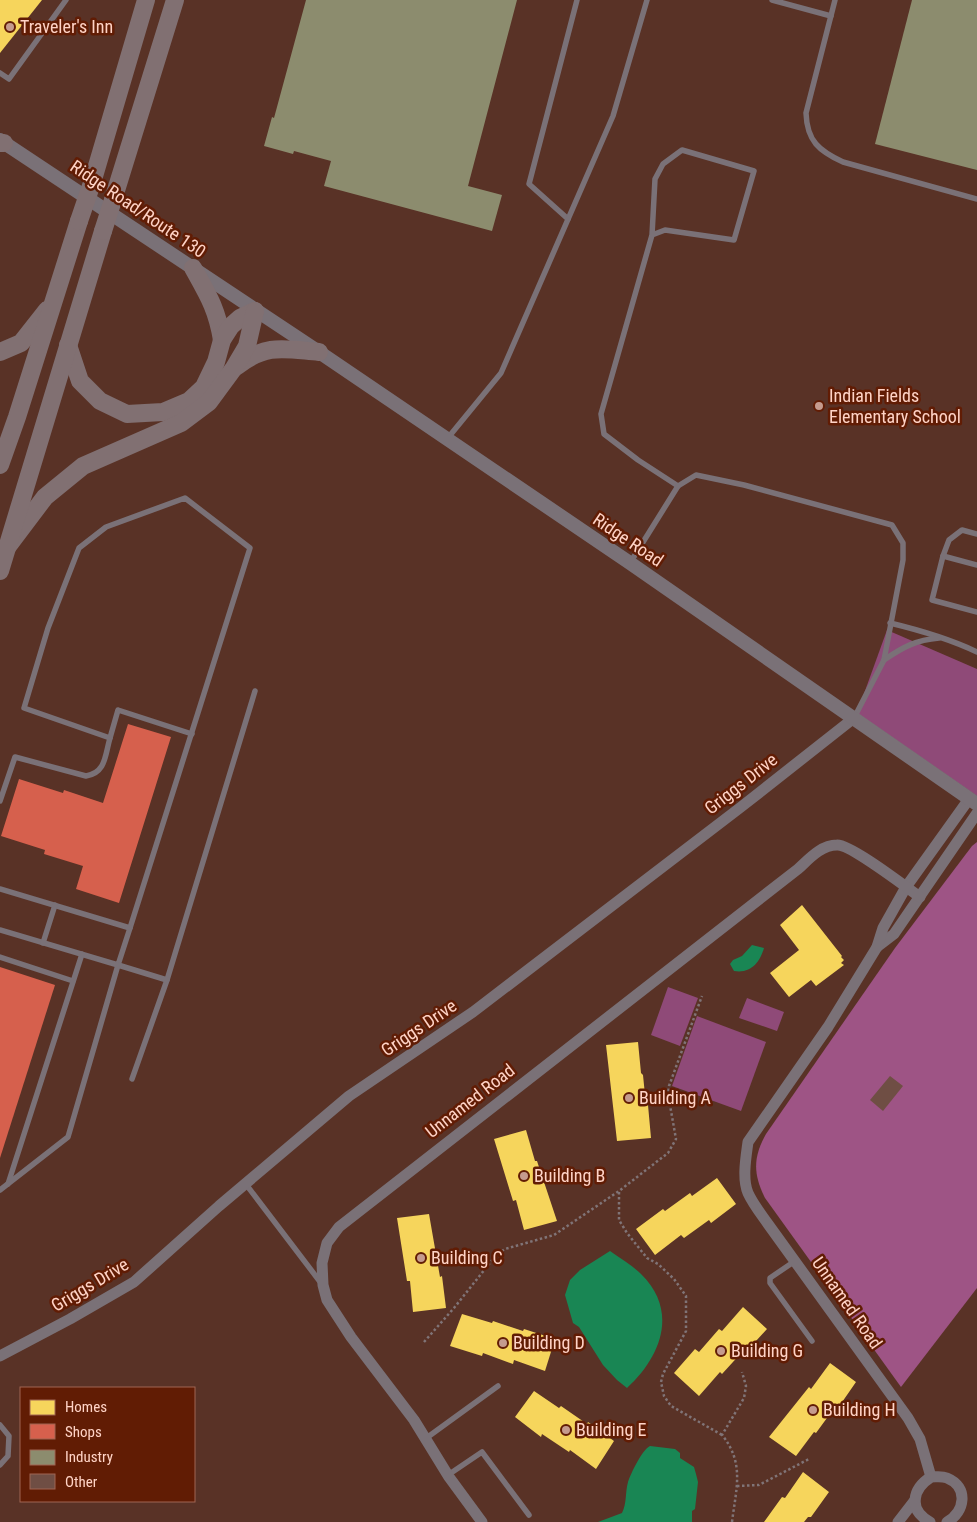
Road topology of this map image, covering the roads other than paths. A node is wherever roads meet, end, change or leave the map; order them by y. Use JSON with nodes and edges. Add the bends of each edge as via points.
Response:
{"nodes":[{"id":1,"x":66,"y":0,"type":"edge"},
{"id":2,"x":146,"y":0,"type":"edge"},
{"id":3,"x":175,"y":0,"type":"edge"},
{"id":4,"x":576,"y":0,"type":"edge"},
{"id":5,"x":647,"y":0,"type":"edge"},
{"id":6,"x":772,"y":0,"type":"edge"},
{"id":7,"x":835,"y":0,"type":"edge"},
{"id":8,"x":831,"y":16,"type":"junction"},
{"id":9,"x":0,"y":72,"type":"edge"},
{"id":10,"x":1,"y":142,"type":"edge"},
{"id":11,"x":977,"y":199,"type":"edge"},
{"id":12,"x":568,"y":219,"type":"junction"},
{"id":13,"x":652,"y":236,"type":"junction"},
{"id":14,"x":193,"y":268,"type":"junction"},
{"id":15,"x":53,"y":302,"type":"junction"},
{"id":16,"x":256,"y":311,"type":"junction"},
{"id":17,"x":222,"y":340,"type":"junction"},
{"id":18,"x":68,"y":345,"type":"junction"},
{"id":19,"x":0,"y":352,"type":"edge"},
{"id":20,"x":319,"y":352,"type":"junction"},
{"id":21,"x":234,"y":368,"type":"junction"},
{"id":22,"x":447,"y":439,"type":"junction"},
{"id":23,"x":0,"y":465,"type":"edge"},
{"id":24,"x":678,"y":486,"type":"junction"},
{"id":25,"x":977,"y":534,"type":"edge"},
{"id":26,"x":8,"y":546,"type":"junction"},
{"id":27,"x":943,"y":556,"type":"junction"},
{"id":28,"x":630,"y":563,"type":"junction"},
{"id":29,"x":977,"y":565,"type":"edge"},
{"id":30,"x":0,"y":571,"type":"edge"},
{"id":31,"x":977,"y":612,"type":"edge"},
{"id":32,"x":890,"y":623,"type":"junction"},
{"id":33,"x":941,"y":638,"type":"junction"},
{"id":34,"x":977,"y":652,"type":"edge"},
{"id":35,"x":884,"y":660,"type":"junction"},
{"id":36,"x":255,"y":691,"type":"dead end"},
{"id":37,"x":854,"y":718,"type":"junction"},
{"id":38,"x":192,"y":734,"type":"junction"},
{"id":39,"x":110,"y":738,"type":"junction"},
{"id":40,"x":0,"y":801,"type":"edge"},
{"id":41,"x":973,"y":801,"type":"edge"},
{"id":42,"x":977,"y":812,"type":"edge"},
{"id":43,"x":906,"y":887,"type":"junction"},
{"id":44,"x":0,"y":889,"type":"edge"},
{"id":45,"x":920,"y":897,"type":"junction"},
{"id":46,"x":55,"y":906,"type":"junction"},
{"id":47,"x":130,"y":928,"type":"junction"},
{"id":48,"x":0,"y":930,"type":"edge"},
{"id":49,"x":43,"y":943,"type":"junction"},
{"id":50,"x":877,"y":947,"type":"junction"},
{"id":51,"x":82,"y":954,"type":"junction"},
{"id":52,"x":0,"y":957,"type":"edge"},
{"id":53,"x":118,"y":966,"type":"junction"},
{"id":54,"x":73,"y":980,"type":"junction"},
{"id":55,"x":167,"y":980,"type":"junction"},
{"id":56,"x":132,"y":1079,"type":"dead end"},
{"id":57,"x":8,"y":1184,"type":"junction"},
{"id":58,"x":245,"y":1184,"type":"junction"},
{"id":59,"x":0,"y":1190,"type":"edge"},
{"id":60,"x":795,"y":1261,"type":"junction"},
{"id":61,"x":322,"y":1285,"type":"junction"},
{"id":62,"x":812,"y":1341,"type":"dead end"},
{"id":63,"x":0,"y":1356,"type":"edge"},
{"id":64,"x":498,"y":1386,"type":"dead end"},
{"id":65,"x":0,"y":1425,"type":"edge"},
{"id":66,"x":425,"y":1439,"type":"junction"},
{"id":67,"x":0,"y":1465,"type":"edge"},
{"id":68,"x":448,"y":1475,"type":"junction"},
{"id":69,"x":931,"y":1476,"type":"junction"},
{"id":70,"x":915,"y":1500,"type":"junction"},
{"id":71,"x":529,"y":1515,"type":"dead end"},
{"id":72,"x":482,"y":1522,"type":"edge"},
{"id":73,"x":898,"y":1522,"type":"edge"},
{"id":74,"x":930,"y":1522,"type":"edge"},
{"id":75,"x":947,"y":1522,"type":"edge"}],
"edges":[{"from":1,"to":9,"type":"lane","via":[[9,79]]},
{"from":2,"to":15,"type":"highway","bridge":true},
{"from":3,"to":18,"type":"highway","bridge":true},
{"from":4,"to":12,"type":"lane","via":[[529,184]]},
{"from":5,"to":12,"type":"lane","via":[[613,116]]},
{"from":6,"to":8,"type":"lane"},
{"from":7,"to":8,"type":"lane"},
{"from":8,"to":11,"type":"lane","via":[[806,113],[806,126],[815,144],[827,155],[843,162]]},
{"from":10,"to":14,"type":"street","name":"Ridge Road/Route 130"},
{"from":12,"to":22,"type":"lane","via":[[501,372]]},
{"from":13,"to":13,"type":"lane","via":[[665,230],[734,240],[754,171],[682,150],[663,164],[655,178]]},
{"from":13,"to":24,"type":"lane","via":[[601,414],[604,434]]},
{"from":14,"to":16,"type":"street","name":"Ridge Road/Route 130"},
{"from":14,"to":17,"type":"highway","via":[[210,297]]},
{"from":15,"to":19,"type":"highway","via":[[21,343]]},
{"from":15,"to":23,"type":"highway"},
{"from":16,"to":17,"type":"highway","via":[[240,318]]},
{"from":16,"to":20,"type":"street","name":"Ridge Road"},
{"from":16,"to":21,"type":"highway","via":[[247,346]]},
{"from":17,"to":18,"type":"highway","via":[[204,387],[189,401],[163,412],[127,414],[100,401],[80,381]]},
{"from":18,"to":26,"type":"highway"},
{"from":20,"to":21,"type":"highway","via":[[274,348],[251,355]]},
{"from":20,"to":22,"type":"street","name":"Ridge Road"},
{"from":21,"to":26,"type":"highway","via":[[209,402],[181,423],[83,466],[45,497]]},
{"from":22,"to":28,"type":"street","name":"Ridge Road"},
{"from":24,"to":28,"type":"lane"},
{"from":24,"to":32,"type":"lane","via":[[696,475],[892,525],[903,543],[903,560]]},
{"from":25,"to":27,"type":"lane","via":[[962,530],[949,540]]},
{"from":26,"to":30,"type":"highway"},
{"from":27,"to":29,"type":"lane"},
{"from":27,"to":31,"type":"lane","via":[[932,600]]},
{"from":28,"to":37,"type":"street","name":"Ridge Road"},
{"from":32,"to":33,"type":"lane"},
{"from":32,"to":35,"type":"lane"},
{"from":33,"to":34,"type":"lane"},
{"from":33,"to":35,"type":"lane","via":[[903,647]]},
{"from":35,"to":37,"type":"lane"},
{"from":36,"to":55,"type":"lane"},
{"from":37,"to":41,"type":"street","name":"Ridge Road"},
{"from":37,"to":58,"type":"street","name":"Griggs Drive","via":[[473,1012],[349,1096]]},
{"from":38,"to":39,"type":"lane","via":[[118,710]]},
{"from":38,"to":39,"type":"lane","via":[[250,548],[185,498],[106,526],[79,548],[48,628],[24,708]]},
{"from":38,"to":47,"type":"lane"},
{"from":39,"to":40,"type":"lane","via":[[101,769],[95,775],[86,776],[15,757]]},
{"from":41,"to":43,"type":"street","name":"Unnamed Road"},
{"from":42,"to":45,"type":"street","name":"Unnamed Road"},
{"from":43,"to":45,"type":"street","name":"Unnamed Road"},
{"from":43,"to":50,"type":"street","name":"Unnamed Road","via":[[883,928]]},
{"from":43,"to":61,"type":"street","name":"Unnamed Road","via":[[853,850],[839,844],[812,856],[339,1227],[327,1243],[322,1263]]},
{"from":44,"to":46,"type":"lane"},
{"from":45,"to":50,"type":"street","name":"Unnamed Road","via":[[894,934]]},
{"from":46,"to":47,"type":"lane"},
{"from":46,"to":49,"type":"lane"},
{"from":47,"to":53,"type":"lane"},
{"from":48,"to":49,"type":"lane"},
{"from":49,"to":51,"type":"lane"},
{"from":50,"to":60,"type":"street","name":"Unnamed Road","via":[[828,1027],[748,1142],[747,1192]]},
{"from":51,"to":53,"type":"lane"},
{"from":51,"to":54,"type":"lane"},
{"from":52,"to":54,"type":"lane"},
{"from":53,"to":55,"type":"lane"},
{"from":53,"to":57,"type":"lane","via":[[68,1137]]},
{"from":54,"to":57,"type":"lane"},
{"from":55,"to":56,"type":"lane"},
{"from":57,"to":59,"type":"lane"},
{"from":58,"to":61,"type":"lane"},
{"from":58,"to":63,"type":"street","name":"Griggs Drive","via":[[134,1282]]},
{"from":60,"to":62,"type":"lane","via":[[770,1278],[770,1283]]},
{"from":60,"to":69,"type":"street","name":"Unnamed Road","via":[[908,1418],[920,1439]]},
{"from":61,"to":66,"type":"street","name":"Unnamed Road","via":[[327,1300],[351,1337]]},
{"from":64,"to":66,"type":"lane"},
{"from":65,"to":67,"type":"lane","via":[[9,1436],[8,1456]]},
{"from":66,"to":68,"type":"street","name":"Unnamed Road"},
{"from":68,"to":71,"type":"lane","via":[[482,1452]]},
{"from":68,"to":72,"type":"street","name":"Unnamed Road"},
{"from":69,"to":70,"type":"street","via":[[921,1484]]},
{"from":69,"to":75,"type":"street","via":[[948,1478],[959,1488],[962,1505],[954,1518]]},
{"from":70,"to":73,"type":"street"},
{"from":70,"to":74,"type":"street","via":[[922,1518]]}]}
